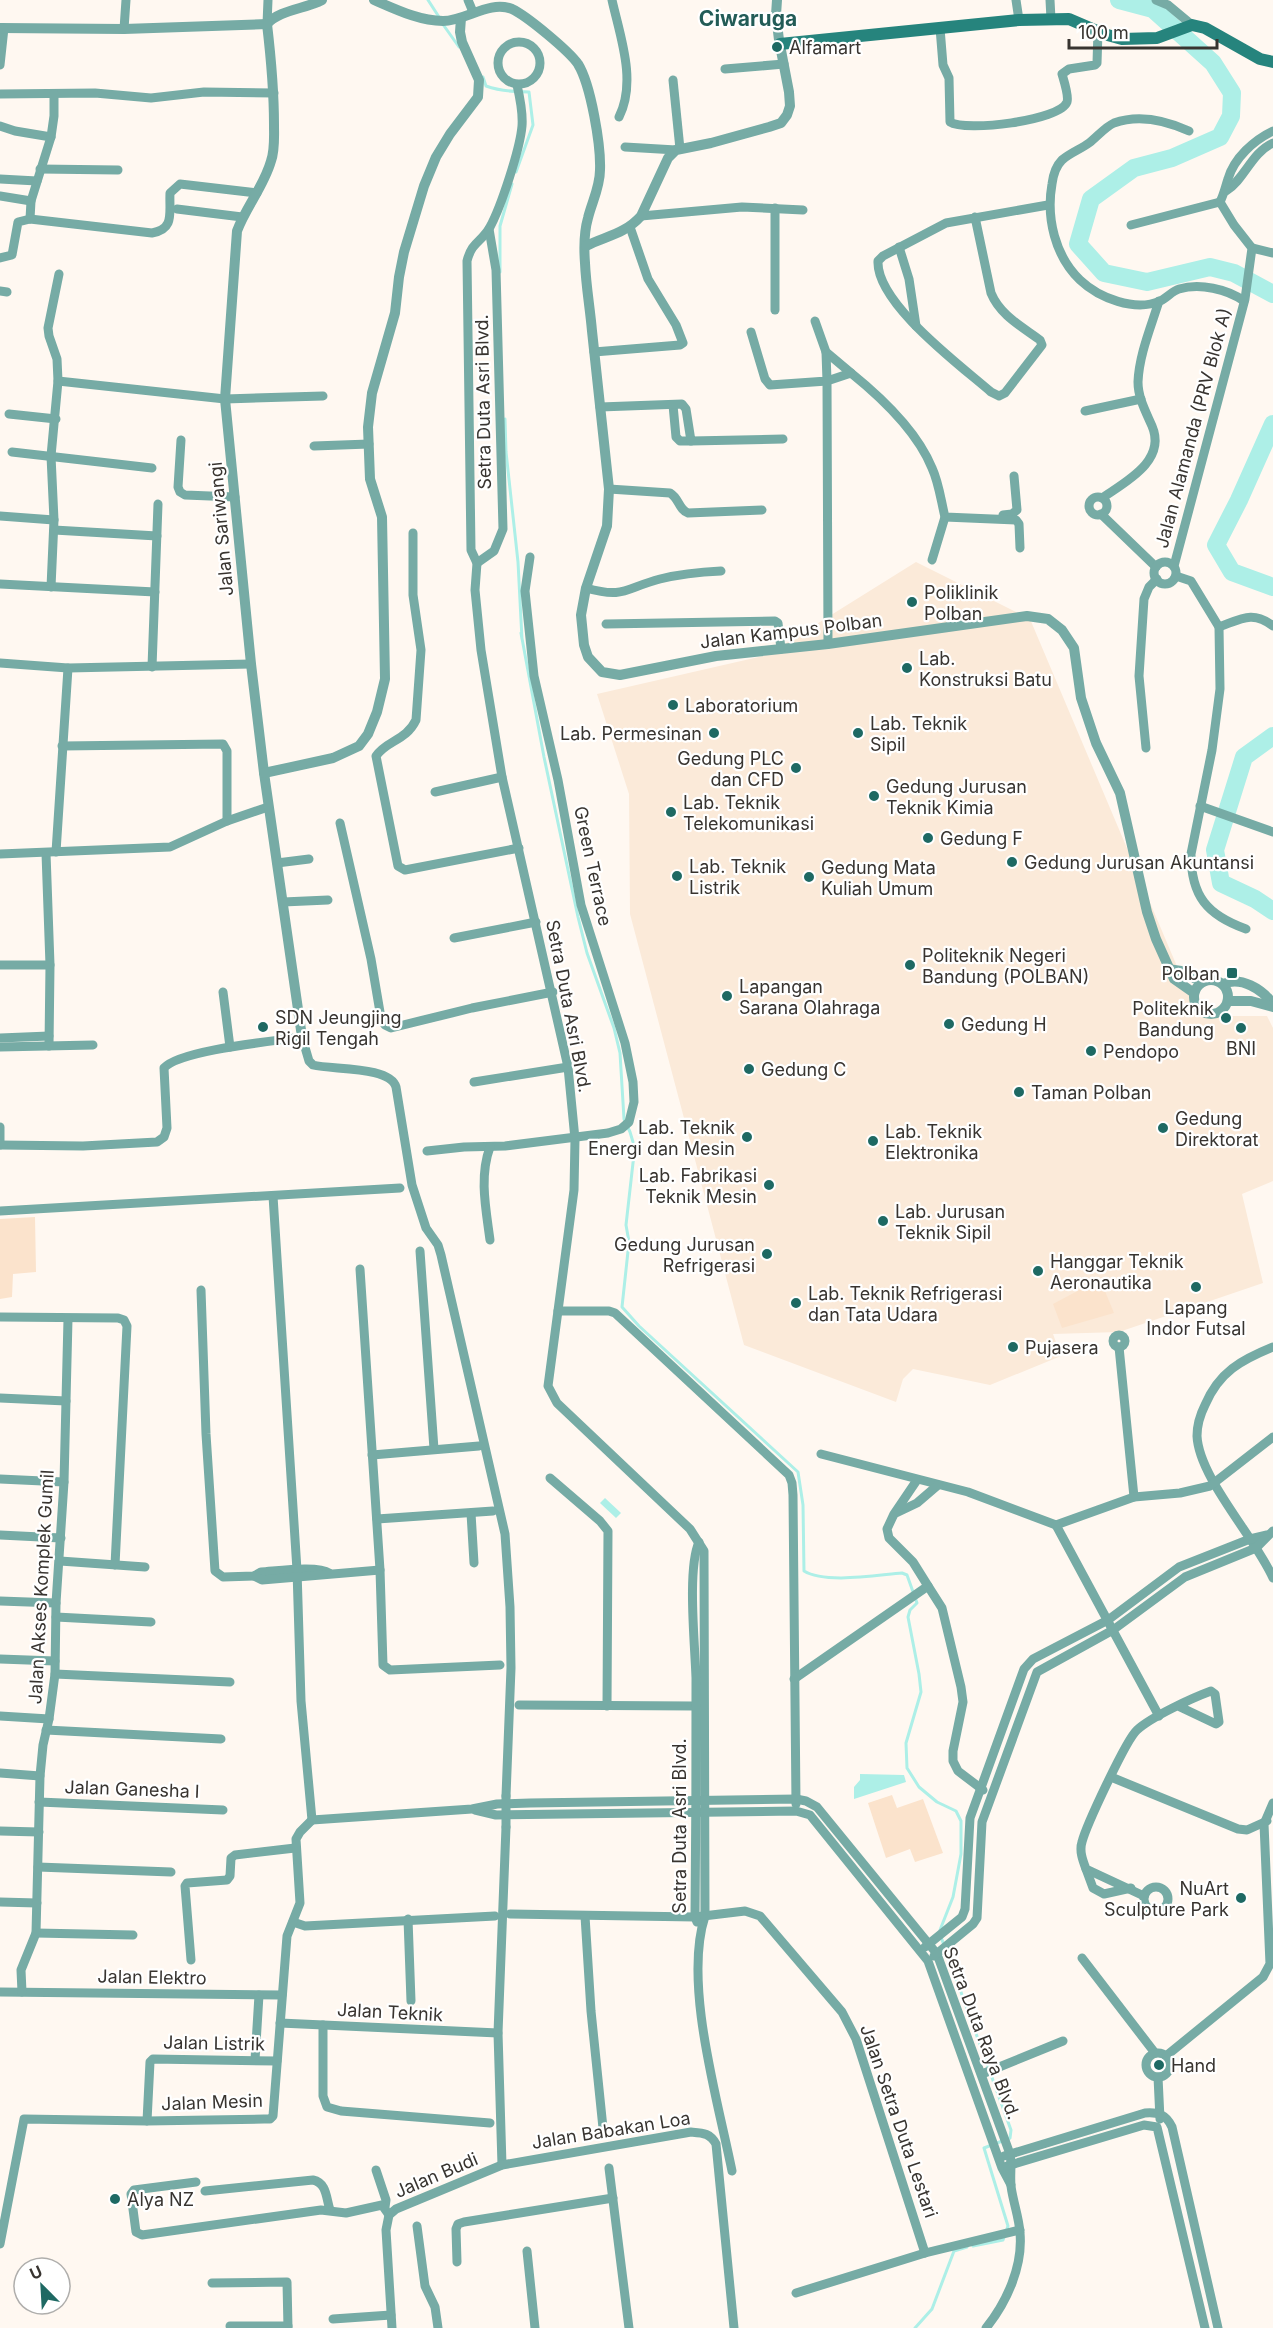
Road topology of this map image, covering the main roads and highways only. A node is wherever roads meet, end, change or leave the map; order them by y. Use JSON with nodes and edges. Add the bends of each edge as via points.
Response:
{"nodes":[{"id":1,"x":780,"y":44,"type":"road end"},
{"id":2,"x":1273,"y":62,"type":"edge"}],
"edges":[{"from":1,"to":2,"type":"main road","via":[[1051,19],[1076,21],[1122,39],[1148,39],[1187,26],[1205,28]]}]}
